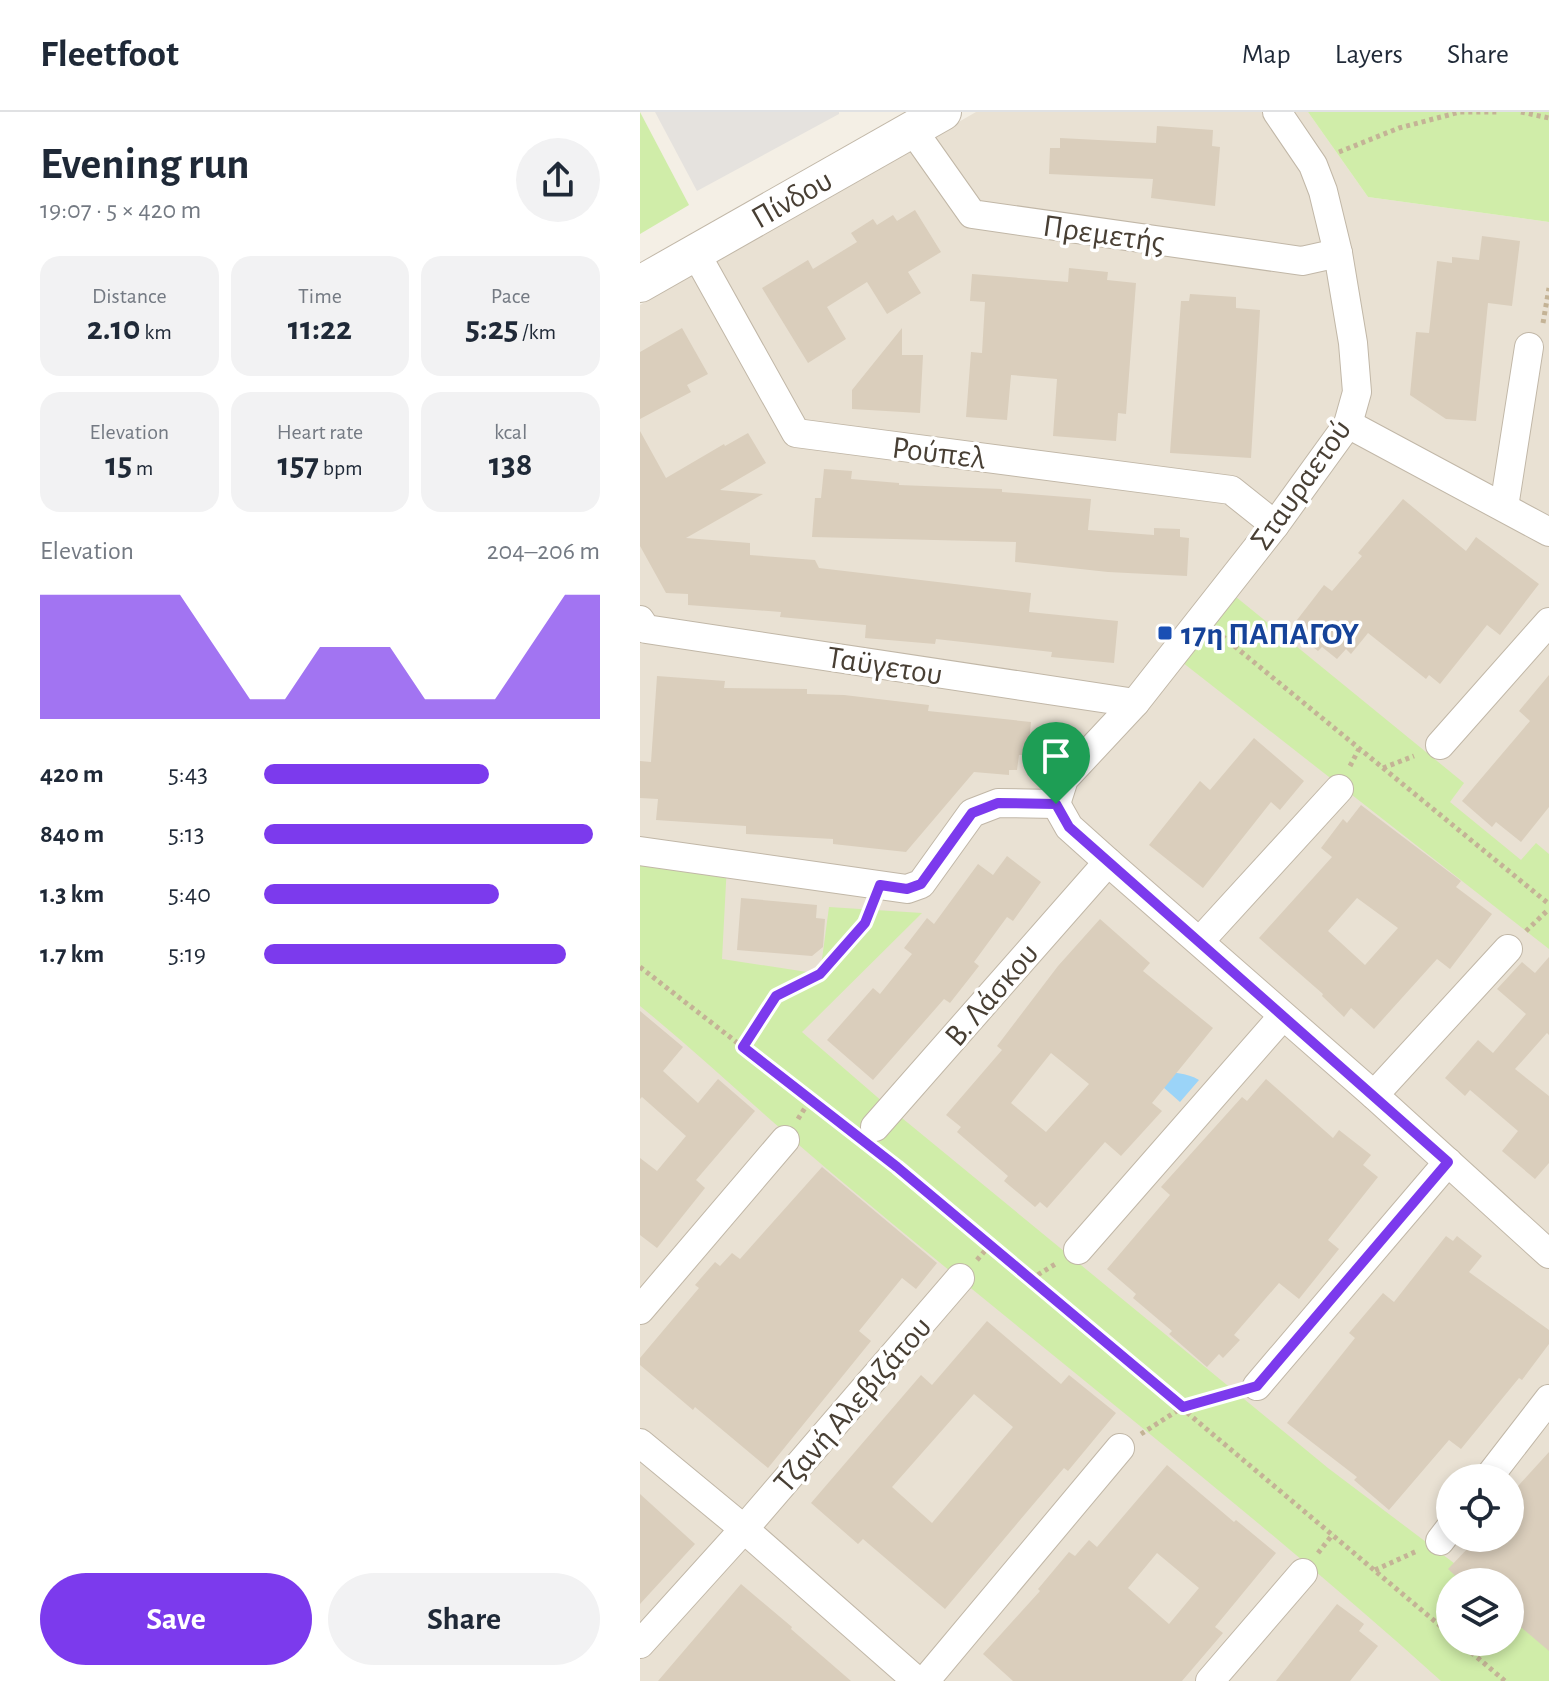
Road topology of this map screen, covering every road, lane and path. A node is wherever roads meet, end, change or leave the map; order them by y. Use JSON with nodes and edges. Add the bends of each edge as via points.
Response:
{"nodes":[{"id":1,"x":943,"y":112,"type":"edge"},
{"id":2,"x":1277,"y":112,"type":"edge"},
{"id":3,"x":1499,"y":112,"type":"edge"},
{"id":4,"x":1521,"y":112,"type":"edge"},
{"id":5,"x":1549,"y":118,"type":"edge"},
{"id":6,"x":912,"y":129,"type":"junction"},
{"id":7,"x":1313,"y":165,"type":"junction"},
{"id":8,"x":695,"y":252,"type":"junction"},
{"id":9,"x":1338,"y":253,"type":"junction"},
{"id":10,"x":640,"y":284,"type":"edge"},
{"id":11,"x":1529,"y":347,"type":"dead end"},
{"id":12,"x":1348,"y":424,"type":"junction"},
{"id":13,"x":1504,"y":507,"type":"junction"},
{"id":14,"x":1275,"y":525,"type":"junction"},
{"id":15,"x":1549,"y":532,"type":"edge"},
{"id":16,"x":1201,"y":619,"type":"junction"},
{"id":17,"x":640,"y":620,"type":"edge"},
{"id":18,"x":1549,"y":622,"type":"edge"},
{"id":19,"x":1135,"y":703,"type":"junction"},
{"id":20,"x":1440,"y":745,"type":"dead end"},
{"id":21,"x":1339,"y":789,"type":"dead end"},
{"id":22,"x":1056,"y":804,"type":"junction"},
{"id":23,"x":640,"y":851,"type":"edge"},
{"id":24,"x":1108,"y":862,"type":"junction"},
{"id":25,"x":880,"y":885,"type":"junction"},
{"id":26,"x":1549,"y":904,"type":"edge"},
{"id":27,"x":1200,"y":941,"type":"junction"},
{"id":28,"x":1508,"y":949,"type":"dead end"},
{"id":29,"x":640,"y":967,"type":"edge"},
{"id":30,"x":1282,"y":1017,"type":"junction"},
{"id":31,"x":743,"y":1047,"type":"junction"},
{"id":32,"x":1374,"y":1095,"type":"junction"},
{"id":33,"x":868,"y":1137,"type":"junction"},
{"id":34,"x":785,"y":1140,"type":"dead end"},
{"id":35,"x":1448,"y":1162,"type":"junction"},
{"id":36,"x":1547,"y":1247,"type":"edge"},
{"id":37,"x":1078,"y":1250,"type":"dead end"},
{"id":38,"x":960,"y":1278,"type":"dead end"},
{"id":39,"x":640,"y":1310,"type":"edge"},
{"id":40,"x":1257,"y":1386,"type":"joint"},
{"id":41,"x":1549,"y":1399,"type":"edge"},
{"id":42,"x":1183,"y":1407,"type":"junction"},
{"id":43,"x":640,"y":1443,"type":"edge"},
{"id":44,"x":1120,"y":1448,"type":"joint"},
{"id":45,"x":1499,"y":1464,"type":"edge"},
{"id":46,"x":744,"y":1529,"type":"junction"},
{"id":47,"x":1436,"y":1539,"type":"edge"},
{"id":48,"x":1375,"y":1570,"type":"junction"},
{"id":49,"x":1303,"y":1573,"type":"dead end"},
{"id":50,"x":1436,"y":1622,"type":"edge"},
{"id":51,"x":640,"y":1644,"type":"edge"},
{"id":52,"x":1476,"y":1656,"type":"edge"},
{"id":53,"x":917,"y":1681,"type":"edge"},
{"id":54,"x":925,"y":1681,"type":"edge"},
{"id":55,"x":1210,"y":1681,"type":"edge"},
{"id":56,"x":1505,"y":1681,"type":"edge"}],
"edges":[{"from":1,"to":6,"type":"street","name":"Πίνδου"},
{"from":2,"to":7,"type":"street","name":"Σταυραετού"},
{"from":3,"to":7,"type":"path","via":[[1460,112],[1399,128]]},
{"from":4,"to":5,"type":"path"},
{"from":6,"to":8,"type":"street","name":"Πίνδου"},
{"from":6,"to":9,"type":"street","name":"Πρεμετής","via":[[972,214],[1302,261]]},
{"from":7,"to":9,"type":"street","name":"Σταυραετού"},
{"from":8,"to":10,"type":"street","name":"Πίνδου"},
{"from":8,"to":14,"type":"street","name":"Ρούπελ","via":[[796,433],[1231,490]]},
{"from":9,"to":12,"type":"street","name":"Σταυραετού","via":[[1357,392]]},
{"from":11,"to":13,"type":"street"},
{"from":12,"to":13,"type":"street"},
{"from":12,"to":14,"type":"street","name":"Σταυραετού"},
{"from":13,"to":15,"type":"street"},
{"from":14,"to":16,"type":"street","name":"Σταυραετού"},
{"from":16,"to":19,"type":"street","name":"Σταυραετού"},
{"from":16,"to":26,"type":"path"},
{"from":17,"to":19,"type":"street","name":"Ταϋγετου","via":[[646,629]]},
{"from":18,"to":20,"type":"street"},
{"from":19,"to":22,"type":"street","name":"Σταυραετού","via":[[1064,779]]},
{"from":21,"to":27,"type":"street"},
{"from":22,"to":24,"type":"street","via":[[1069,827]]},
{"from":22,"to":25,"type":"street","via":[[998,803],[972,813],[921,884],[907,889]]},
{"from":23,"to":25,"type":"street"},
{"from":24,"to":27,"type":"street"},
{"from":24,"to":33,"type":"street","name":"Β. Λάσκου"},
{"from":25,"to":31,"type":"path","via":[[865,923],[820,974],[776,996]]},
{"from":27,"to":30,"type":"street"},
{"from":28,"to":32,"type":"street"},
{"from":29,"to":31,"type":"path"},
{"from":30,"to":32,"type":"street"},
{"from":30,"to":37,"type":"street"},
{"from":31,"to":33,"type":"path"},
{"from":32,"to":35,"type":"street"},
{"from":33,"to":42,"type":"path"},
{"from":34,"to":39,"type":"street"},
{"from":35,"to":36,"type":"street"},
{"from":35,"to":40,"type":"street"},
{"from":38,"to":46,"type":"street","name":"Τζανή Αλεβιζάτου"},
{"from":40,"to":42,"type":"path"},
{"from":41,"to":45,"type":"street"},
{"from":42,"to":44,"type":"path"},
{"from":42,"to":48,"type":"path"},
{"from":43,"to":46,"type":"street"},
{"from":44,"to":54,"type":"street"},
{"from":46,"to":51,"type":"street","name":"Τζανή Αλεβιζάτου"},
{"from":46,"to":53,"type":"street"},
{"from":47,"to":48,"type":"path"},
{"from":48,"to":50,"type":"path"},
{"from":49,"to":55,"type":"street"},
{"from":52,"to":56,"type":"path"}]}
